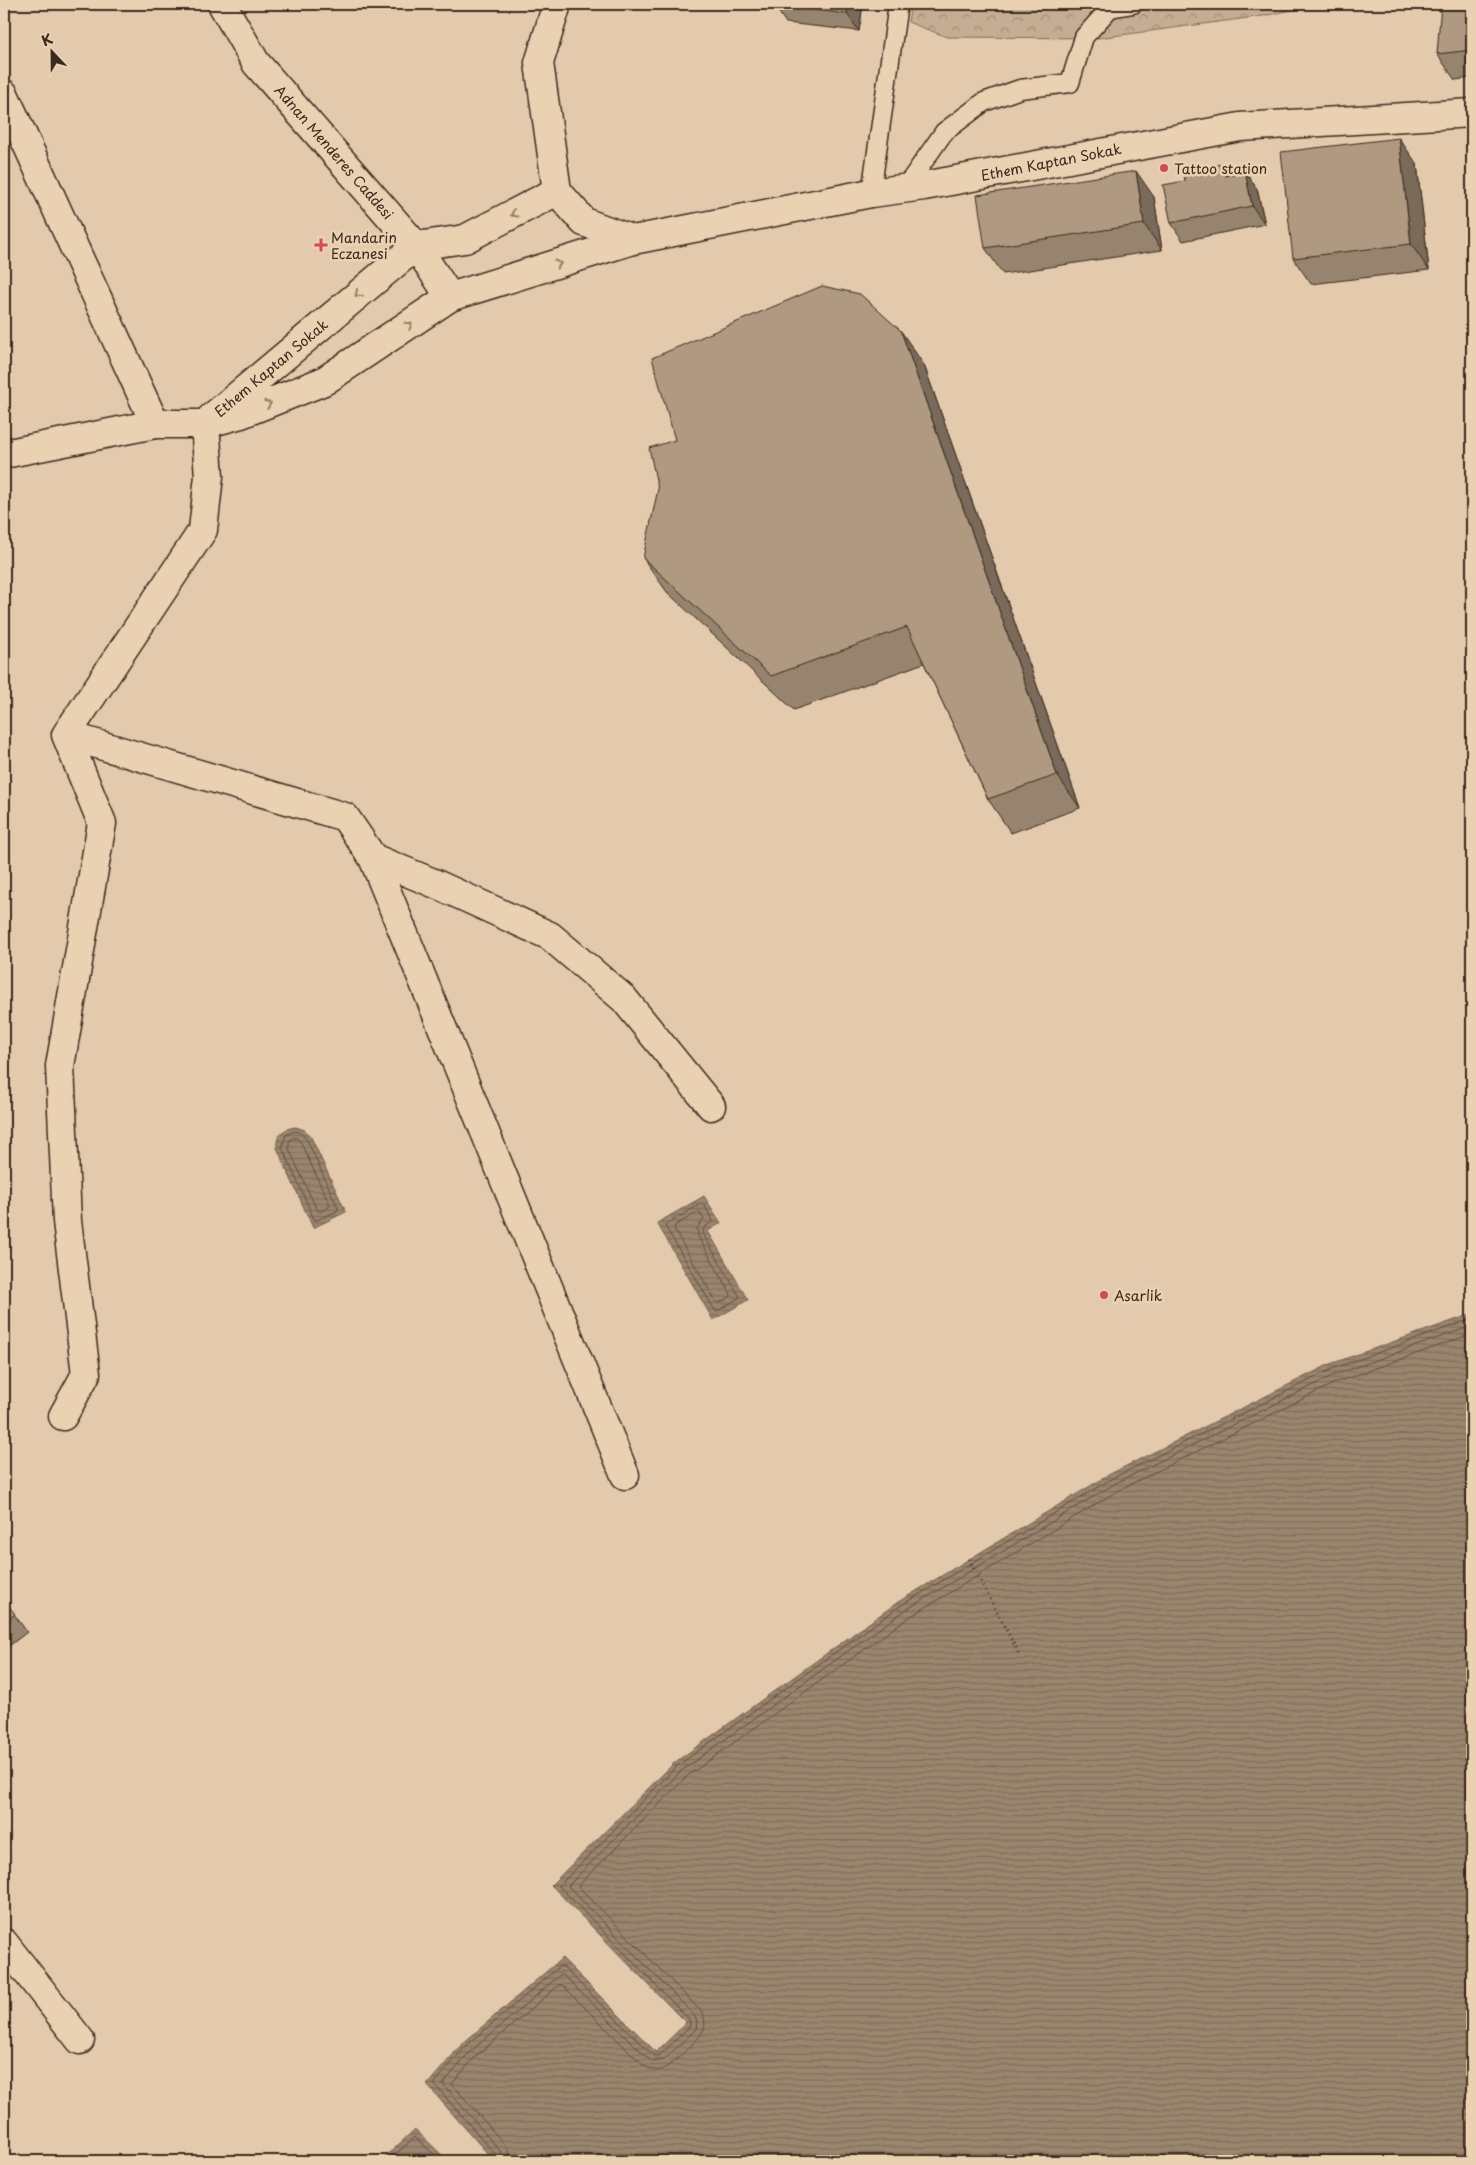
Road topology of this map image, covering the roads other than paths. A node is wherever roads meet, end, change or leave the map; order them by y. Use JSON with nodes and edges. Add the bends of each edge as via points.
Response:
{"nodes":[{"id":1,"x":222,"y":4,"type":"edge"},
{"id":2,"x":558,"y":4,"type":"edge"},
{"id":3,"x":898,"y":4,"type":"edge"},
{"id":4,"x":1133,"y":4,"type":"edge"},
{"id":5,"x":4,"y":94,"type":"edge"},
{"id":6,"x":1472,"y":113,"type":"edge"},
{"id":7,"x":905,"y":188,"type":"junction"},
{"id":8,"x":557,"y":190,"type":"junction"},
{"id":9,"x":871,"y":193,"type":"junction"},
{"id":10,"x":633,"y":240,"type":"junction"},
{"id":11,"x":416,"y":246,"type":"junction"},
{"id":12,"x":450,"y":298,"type":"junction"},
{"id":13,"x":155,"y":424,"type":"junction"},
{"id":14,"x":205,"y":424,"type":"junction"},
{"id":15,"x":4,"y":454,"type":"edge"},
{"id":16,"x":66,"y":735,"type":"junction"},
{"id":17,"x":373,"y":858,"type":"junction"},
{"id":18,"x":711,"y":1106,"type":"dead end"},
{"id":19,"x":62,"y":1416,"type":"dead end"},
{"id":20,"x":625,"y":1476,"type":"dead end"},
{"id":21,"x":4,"y":1943,"type":"edge"},
{"id":22,"x":80,"y":2040,"type":"dead end"}],
"edges":[{"from":1,"to":11,"type":"street","name":"Adnan Menderes Caddesi","via":[[256,62]]},
{"from":2,"to":8,"type":"street","via":[[539,63]]},
{"from":3,"to":9,"type":"lane"},
{"from":4,"to":7,"type":"lane","via":[[1110,8],[1084,37],[1070,83],[1020,89],[984,102],[944,132]]},
{"from":5,"to":13,"type":"street"},
{"from":6,"to":7,"type":"street","name":"Ethem Kaptan Sokak","via":[[1240,127]]},
{"from":7,"to":9,"type":"street","name":"Ethem Kaptan Sokak"},
{"from":8,"to":10,"type":"street","via":[[584,222]]},
{"from":8,"to":11,"type":"street","one_way":true,"via":[[465,239]]},
{"from":9,"to":10,"type":"street","name":"Ethem Kaptan Sokak"},
{"from":12,"to":10,"type":"street","name":"Ethem Kaptan Sokak","one_way":true},
{"from":11,"to":12,"type":"street","name":"Adnan Menderes Caddesi"},
{"from":11,"to":14,"type":"street","name":"Ethem Kaptan Sokak","one_way":true},
{"from":14,"to":12,"type":"street","name":"Ethem Kaptan Sokak","one_way":true,"via":[[241,414],[324,381]]},
{"from":13,"to":14,"type":"street"},
{"from":13,"to":15,"type":"street"},
{"from":14,"to":16,"type":"street","via":[[209,476],[203,530]]},
{"from":16,"to":17,"type":"street","via":[[345,817]]},
{"from":16,"to":19,"type":"street","via":[[102,823],[60,1066],[67,1221],[86,1374]]},
{"from":17,"to":18,"type":"street","via":[[550,936],[624,999]]},
{"from":17,"to":20,"type":"street"},
{"from":21,"to":22,"type":"street"}]}
